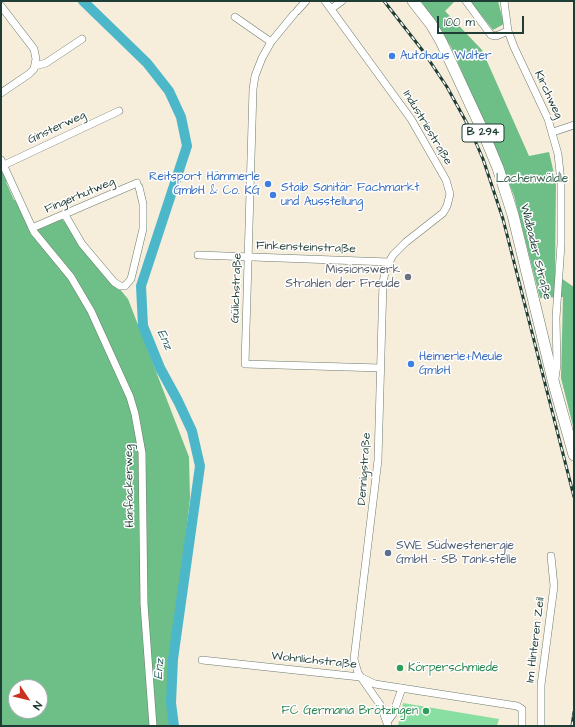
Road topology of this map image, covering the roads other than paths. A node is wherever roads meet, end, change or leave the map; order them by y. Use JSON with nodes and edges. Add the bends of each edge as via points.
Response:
{"nodes":[{"id":1,"x":306,"y":1,"type":"edge"},
{"id":2,"x":325,"y":1,"type":"edge"},
{"id":3,"x":342,"y":1,"type":"edge"},
{"id":4,"x":413,"y":1,"type":"edge"},
{"id":5,"x":466,"y":1,"type":"edge"},
{"id":6,"x":504,"y":1,"type":"edge"},
{"id":7,"x":1,"y":6,"type":"edge"},
{"id":8,"x":331,"y":9,"type":"junction"},
{"id":9,"x":235,"y":17,"type":"dead end"},
{"id":10,"x":508,"y":31,"type":"junction"},
{"id":11,"x":82,"y":39,"type":"dead end"},
{"id":12,"x":271,"y":42,"type":"junction"},
{"id":13,"x":35,"y":66,"type":"junction"},
{"id":14,"x":1,"y":93,"type":"edge"},
{"id":15,"x":119,"y":111,"type":"dead end"},
{"id":16,"x":574,"y":125,"type":"edge"},
{"id":17,"x":553,"y":132,"type":"junction"},
{"id":18,"x":2,"y":162,"type":"edge"},
{"id":19,"x":65,"y":215,"type":"junction"},
{"id":20,"x":32,"y":228,"type":"junction"},
{"id":21,"x":198,"y":255,"type":"dead end"},
{"id":22,"x":249,"y":257,"type":"junction"},
{"id":23,"x":389,"y":262,"type":"junction"},
{"id":24,"x":556,"y":344,"type":"junction"},
{"id":25,"x":546,"y":352,"type":"junction"},
{"id":26,"x":381,"y":368,"type":"junction"},
{"id":27,"x":554,"y":384,"type":"junction"},
{"id":28,"x":574,"y":455,"type":"edge"},
{"id":29,"x":551,"y":556,"type":"dead end"},
{"id":30,"x":202,"y":660,"type":"dead end"},
{"id":31,"x":360,"y":677,"type":"junction"},
{"id":32,"x":402,"y":688,"type":"junction"},
{"id":33,"x":388,"y":724,"type":"edge"},
{"id":34,"x":153,"y":726,"type":"edge"},
{"id":35,"x":522,"y":726,"type":"edge"},
{"id":36,"x":541,"y":726,"type":"edge"}],
"edges":[{"from":1,"to":12,"type":"street","name":"Gülichstraße"},
{"from":2,"to":8,"type":"street","name":"Industriestraße"},
{"from":3,"to":8,"type":"street"},
{"from":4,"to":25,"type":"main road","name":"Wildbader Straße","number":"B 294","via":[[441,41],[498,168],[513,215]]},
{"from":5,"to":10,"type":"street","via":[[491,35],[496,36]]},
{"from":6,"to":10,"type":"street","name":"Kirchweg"},
{"from":7,"to":13,"type":"street","via":[[34,49]]},
{"from":8,"to":23,"type":"street","name":"Industriestraße","via":[[411,119],[449,190],[449,202],[443,213],[406,242]]},
{"from":9,"to":12,"type":"street"},
{"from":10,"to":17,"type":"street","name":"Kirchweg"},
{"from":11,"to":13,"type":"street","via":[[46,63]]},
{"from":12,"to":22,"type":"street","name":"Gülichstraße","via":[[255,76]]},
{"from":13,"to":14,"type":"street","via":[[29,74]]},
{"from":15,"to":18,"type":"street","name":"Ginsterweg"},
{"from":16,"to":17,"type":"street"},
{"from":17,"to":24,"type":"street","name":"Kirchweg","via":[[561,182]]},
{"from":18,"to":20,"type":"street","name":"Hanfackerweg"},
{"from":19,"to":19,"type":"street","name":"Fingerhutweg","via":[[82,244],[114,282],[125,286],[131,279],[143,228],[143,204],[138,185]]},
{"from":19,"to":20,"type":"street","name":"Fingerhutweg"},
{"from":20,"to":34,"type":"street","name":"Hanfackerweg","via":[[84,297],[108,345],[135,414],[142,453],[144,604]]},
{"from":21,"to":22,"type":"street","name":"Finkensteinstraße"},
{"from":22,"to":23,"type":"street","name":"Finkensteinstraße"},
{"from":22,"to":26,"type":"street","name":"Gülichstraße","via":[[245,364]]},
{"from":23,"to":26,"type":"street","name":"Dennigstraße","via":[[383,282]]},
{"from":24,"to":25,"type":"street"},
{"from":24,"to":27,"type":"street","name":"Kirchweg","via":[[557,365]]},
{"from":25,"to":27,"type":"main road","name":"Wildbader Straße","number":"B 294"},
{"from":26,"to":31,"type":"street","name":"Dennigstraße","via":[[375,493],[354,652]]},
{"from":27,"to":28,"type":"main road","name":"Wildbader Straße","number":"B 294"},
{"from":29,"to":36,"type":"street","name":"Im Hinteren Zeil","via":[[554,586],[541,685]]},
{"from":30,"to":31,"type":"street","name":"Wohnlichstraße"},
{"from":31,"to":32,"type":"street","name":"Wohnlichstraße","via":[[375,684]]},
{"from":31,"to":33,"type":"street","via":[[381,706]]},
{"from":32,"to":33,"type":"street"},
{"from":32,"to":35,"type":"street","name":"Wohnlichstraße","via":[[517,706],[522,709]]}]}
